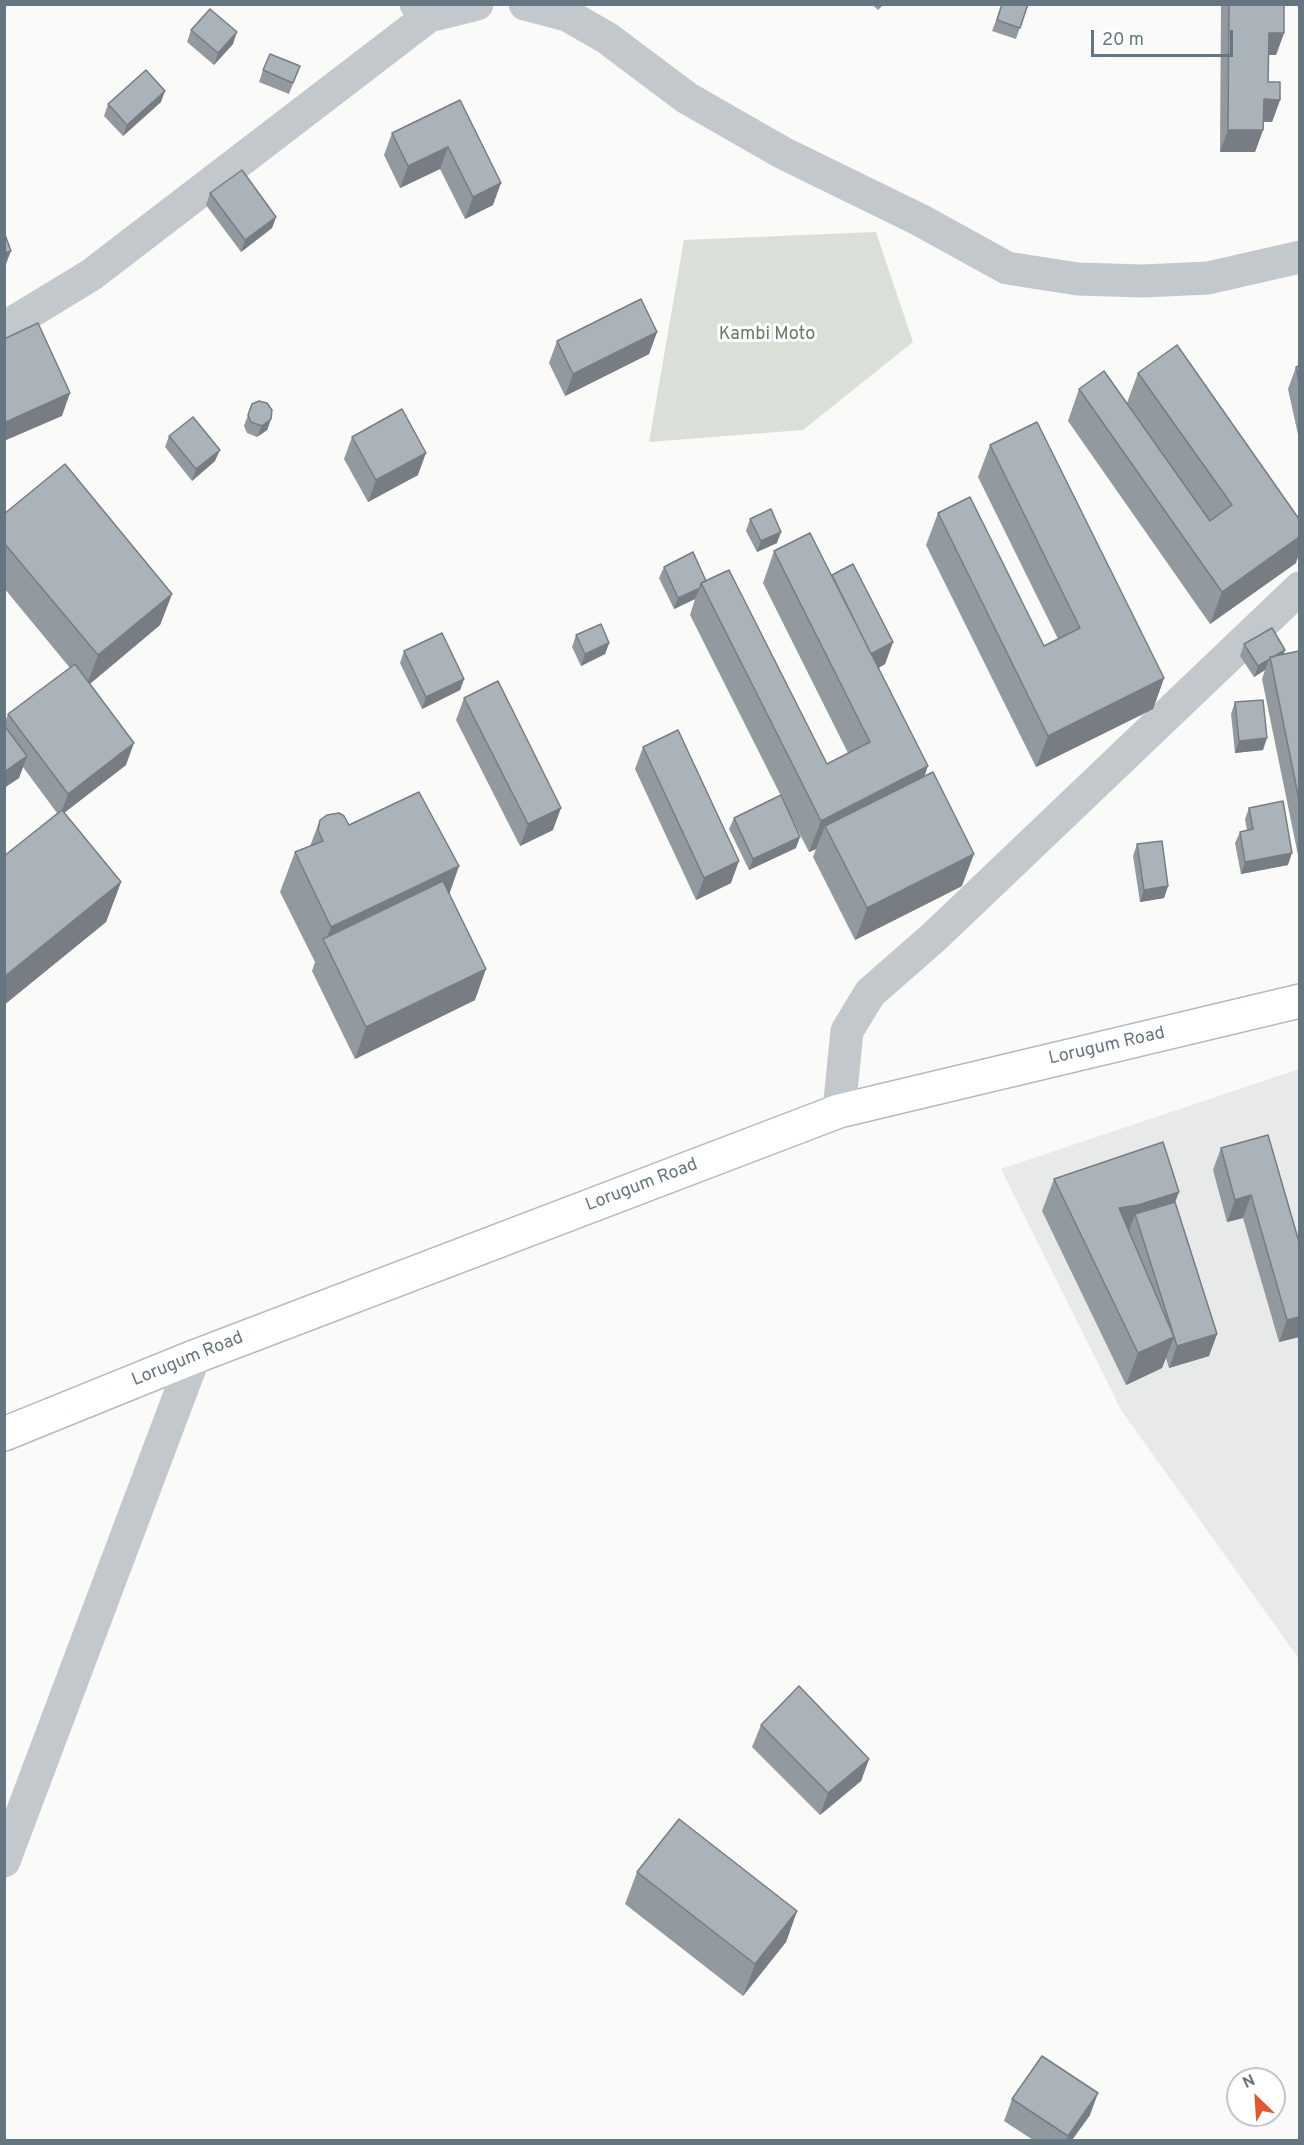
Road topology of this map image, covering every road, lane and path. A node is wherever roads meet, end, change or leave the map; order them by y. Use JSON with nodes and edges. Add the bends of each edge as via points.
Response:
{"nodes":[{"id":1,"x":477,"y":4,"type":"edge"},
{"id":2,"x":525,"y":4,"type":"edge"},
{"id":3,"x":423,"y":10,"type":"edge"},
{"id":4,"x":569,"y":10,"type":"edge"},
{"id":5,"x":1299,"y":256,"type":"edge"},
{"id":6,"x":4,"y":328,"type":"edge"},
{"id":7,"x":1299,"y":588,"type":"edge"},
{"id":8,"x":1299,"y":1001,"type":"edge"},
{"id":9,"x":839,"y":1111,"type":"junction"},
{"id":10,"x":194,"y":1357,"type":"junction"},
{"id":11,"x":4,"y":1434,"type":"edge"},
{"id":12,"x":4,"y":1861,"type":"edge"}],
"edges":[{"from":1,"to":3,"type":"street"},
{"from":2,"to":4,"type":"street"},
{"from":3,"to":6,"type":"street","via":[[91,275]]},
{"from":4,"to":5,"type":"street","via":[[687,98],[1007,268],[1078,279],[1143,281],[1208,278]]},
{"from":7,"to":9,"type":"street","via":[[951,921],[870,993],[847,1031]]},
{"from":8,"to":9,"type":"main road","name":"Lorugum Road"},
{"from":9,"to":10,"type":"main road","name":"Lorugum Road"},
{"from":10,"to":11,"type":"main road","name":"Lorugum Road"},
{"from":10,"to":12,"type":"street"}]}
